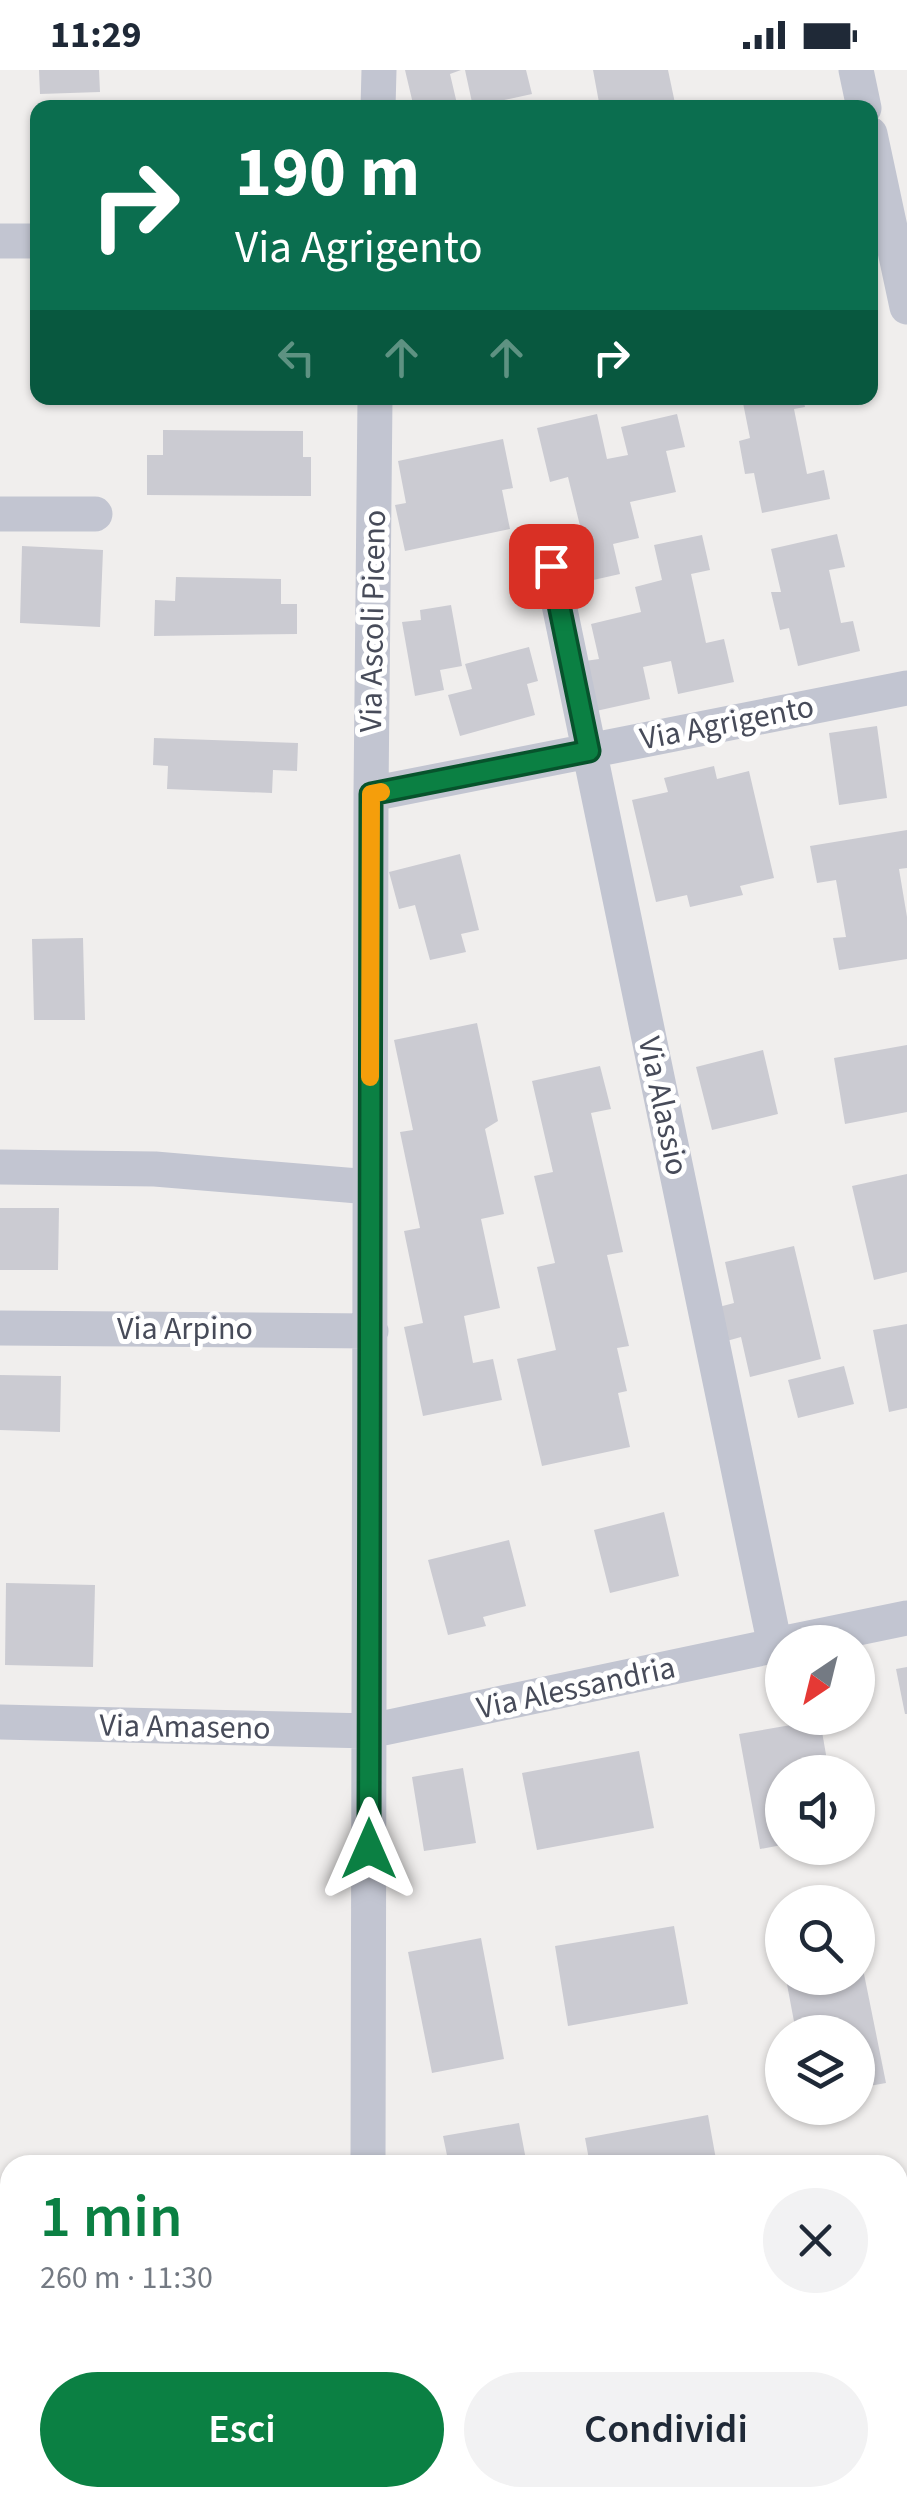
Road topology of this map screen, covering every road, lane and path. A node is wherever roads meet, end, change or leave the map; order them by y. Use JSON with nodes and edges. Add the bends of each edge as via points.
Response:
{"nodes":[{"id":1,"x":378,"y":70,"type":"edge"},
{"id":2,"x":856,"y":70,"type":"edge"},
{"id":3,"x":378,"y":100,"type":"edge"},
{"id":4,"x":862,"y":100,"type":"edge"},
{"id":5,"x":878,"y":171,"type":"edge"},
{"id":6,"x":0,"y":241,"type":"edge"},
{"id":7,"x":30,"y":241,"type":"edge"},
{"id":8,"x":907,"y":307,"type":"edge"},
{"id":9,"x":375,"y":405,"type":"edge"},
{"id":10,"x":0,"y":514,"type":"edge"},
{"id":11,"x":96,"y":514,"type":"dead end"},
{"id":12,"x":551,"y":566,"type":"dead end"},
{"id":13,"x":907,"y":688,"type":"edge"},
{"id":14,"x":589,"y":751,"type":"junction"},
{"id":15,"x":371,"y":794,"type":"junction"},
{"id":16,"x":0,"y":1167,"type":"edge"},
{"id":17,"x":370,"y":1187,"type":"junction"},
{"id":18,"x":0,"y":1328,"type":"edge"},
{"id":19,"x":371,"y":1331,"type":"junction"},
{"id":20,"x":907,"y":1618,"type":"edge"},
{"id":21,"x":778,"y":1625,"type":"edge"},
{"id":22,"x":873,"y":1625,"type":"edge"},
{"id":23,"x":765,"y":1648,"type":"edge"},
{"id":24,"x":0,"y":1722,"type":"edge"},
{"id":25,"x":370,"y":1731,"type":"junction"},
{"id":26,"x":368,"y":2155,"type":"edge"}],
"edges":[{"from":1,"to":3,"type":"street"},
{"from":2,"to":4,"type":"street"},
{"from":5,"to":8,"type":"street"},
{"from":6,"to":7,"type":"street"},
{"from":9,"to":15,"type":"street","name":"Via Ascoli Piceno"},
{"from":10,"to":11,"type":"street"},
{"from":12,"to":14,"type":"street","name":"Via Alassio"},
{"from":13,"to":14,"type":"street","name":"Via Agrigento"},
{"from":14,"to":15,"type":"street","name":"Via Agrigento"},
{"from":14,"to":21,"type":"street","name":"Via Alassio"},
{"from":15,"to":17,"type":"street","name":"Via Ascoli Piceno"},
{"from":16,"to":17,"type":"street","via":[[155,1169]]},
{"from":17,"to":19,"type":"street","name":"Via Ascoli Piceno"},
{"from":18,"to":19,"type":"street","name":"Via Arpino"},
{"from":19,"to":25,"type":"street","name":"Via Ascoli Piceno"},
{"from":20,"to":22,"type":"street","name":"Via Alessandria"},
{"from":23,"to":25,"type":"street","name":"Via Alessandria"},
{"from":24,"to":25,"type":"street","name":"Via Amaseno"},
{"from":25,"to":26,"type":"street","name":"Via Ascoli Piceno"}]}
